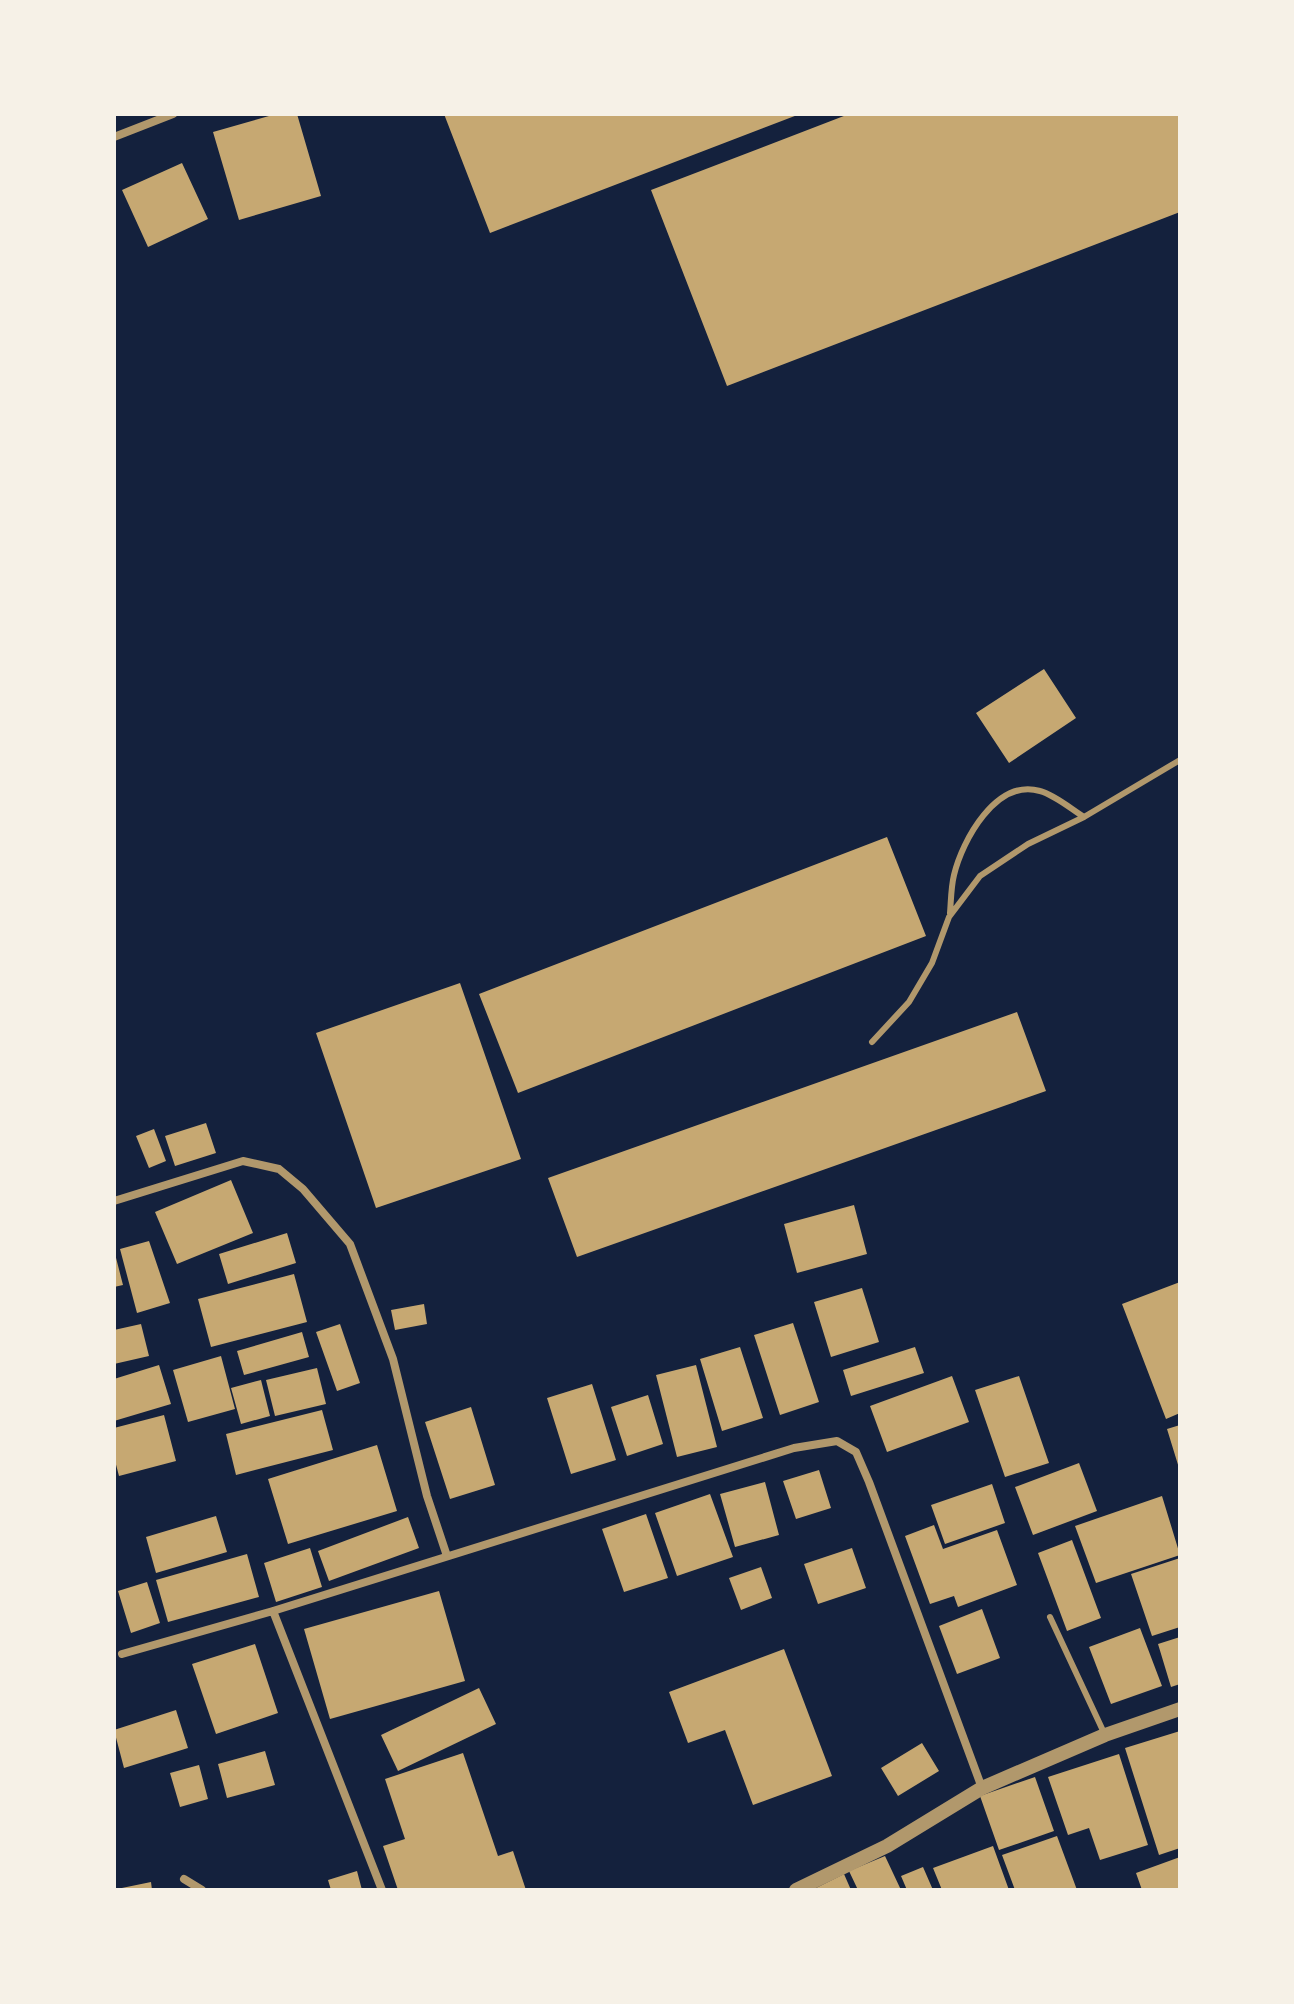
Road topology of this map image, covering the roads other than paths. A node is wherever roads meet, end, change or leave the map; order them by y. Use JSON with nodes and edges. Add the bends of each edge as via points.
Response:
{"nodes":[{"id":1,"x":173,"y":114,"type":"edge"},
{"id":2,"x":114,"y":137,"type":"edge"},
{"id":3,"x":1180,"y":760,"type":"edge"},
{"id":4,"x":1084,"y":817,"type":"junction"},
{"id":5,"x":949,"y":917,"type":"junction"},
{"id":6,"x":872,"y":1042,"type":"dead end"},
{"id":7,"x":114,"y":1201,"type":"edge"},
{"id":8,"x":447,"y":1556,"type":"junction"},
{"id":9,"x":273,"y":1611,"type":"junction"},
{"id":10,"x":1050,"y":1617,"type":"dead end"},
{"id":11,"x":122,"y":1654,"type":"dead end"},
{"id":12,"x":1180,"y":1709,"type":"edge"},
{"id":13,"x":1105,"y":1735,"type":"junction"},
{"id":14,"x":982,"y":1788,"type":"junction"},
{"id":15,"x":184,"y":1879,"type":"dead end"},
{"id":16,"x":202,"y":1890,"type":"edge"},
{"id":17,"x":382,"y":1890,"type":"edge"},
{"id":18,"x":796,"y":1890,"type":"edge"}],
"edges":[{"from":1,"to":2,"type":"street"},
{"from":3,"to":4,"type":"lane"},
{"from":4,"to":5,"type":"lane","via":[[1028,844],[980,876]]},
{"from":4,"to":5,"type":"lane","via":[[1041,791],[1022,789],[1001,798],[972,831],[954,875]]},
{"from":5,"to":6,"type":"lane","via":[[932,963],[909,1002]]},
{"from":7,"to":8,"type":"street","via":[[243,1161],[279,1169],[303,1189],[350,1244],[393,1359]]},
{"from":8,"to":9,"type":"street"},
{"from":8,"to":14,"type":"street","via":[[794,1448],[837,1441],[856,1452],[869,1482]]},
{"from":9,"to":11,"type":"street"},
{"from":9,"to":17,"type":"street"},
{"from":10,"to":13,"type":"lane"},
{"from":12,"to":13,"type":"street"},
{"from":13,"to":14,"type":"street"},
{"from":14,"to":18,"type":"street","via":[[887,1846]]},
{"from":15,"to":16,"type":"street"}]}
